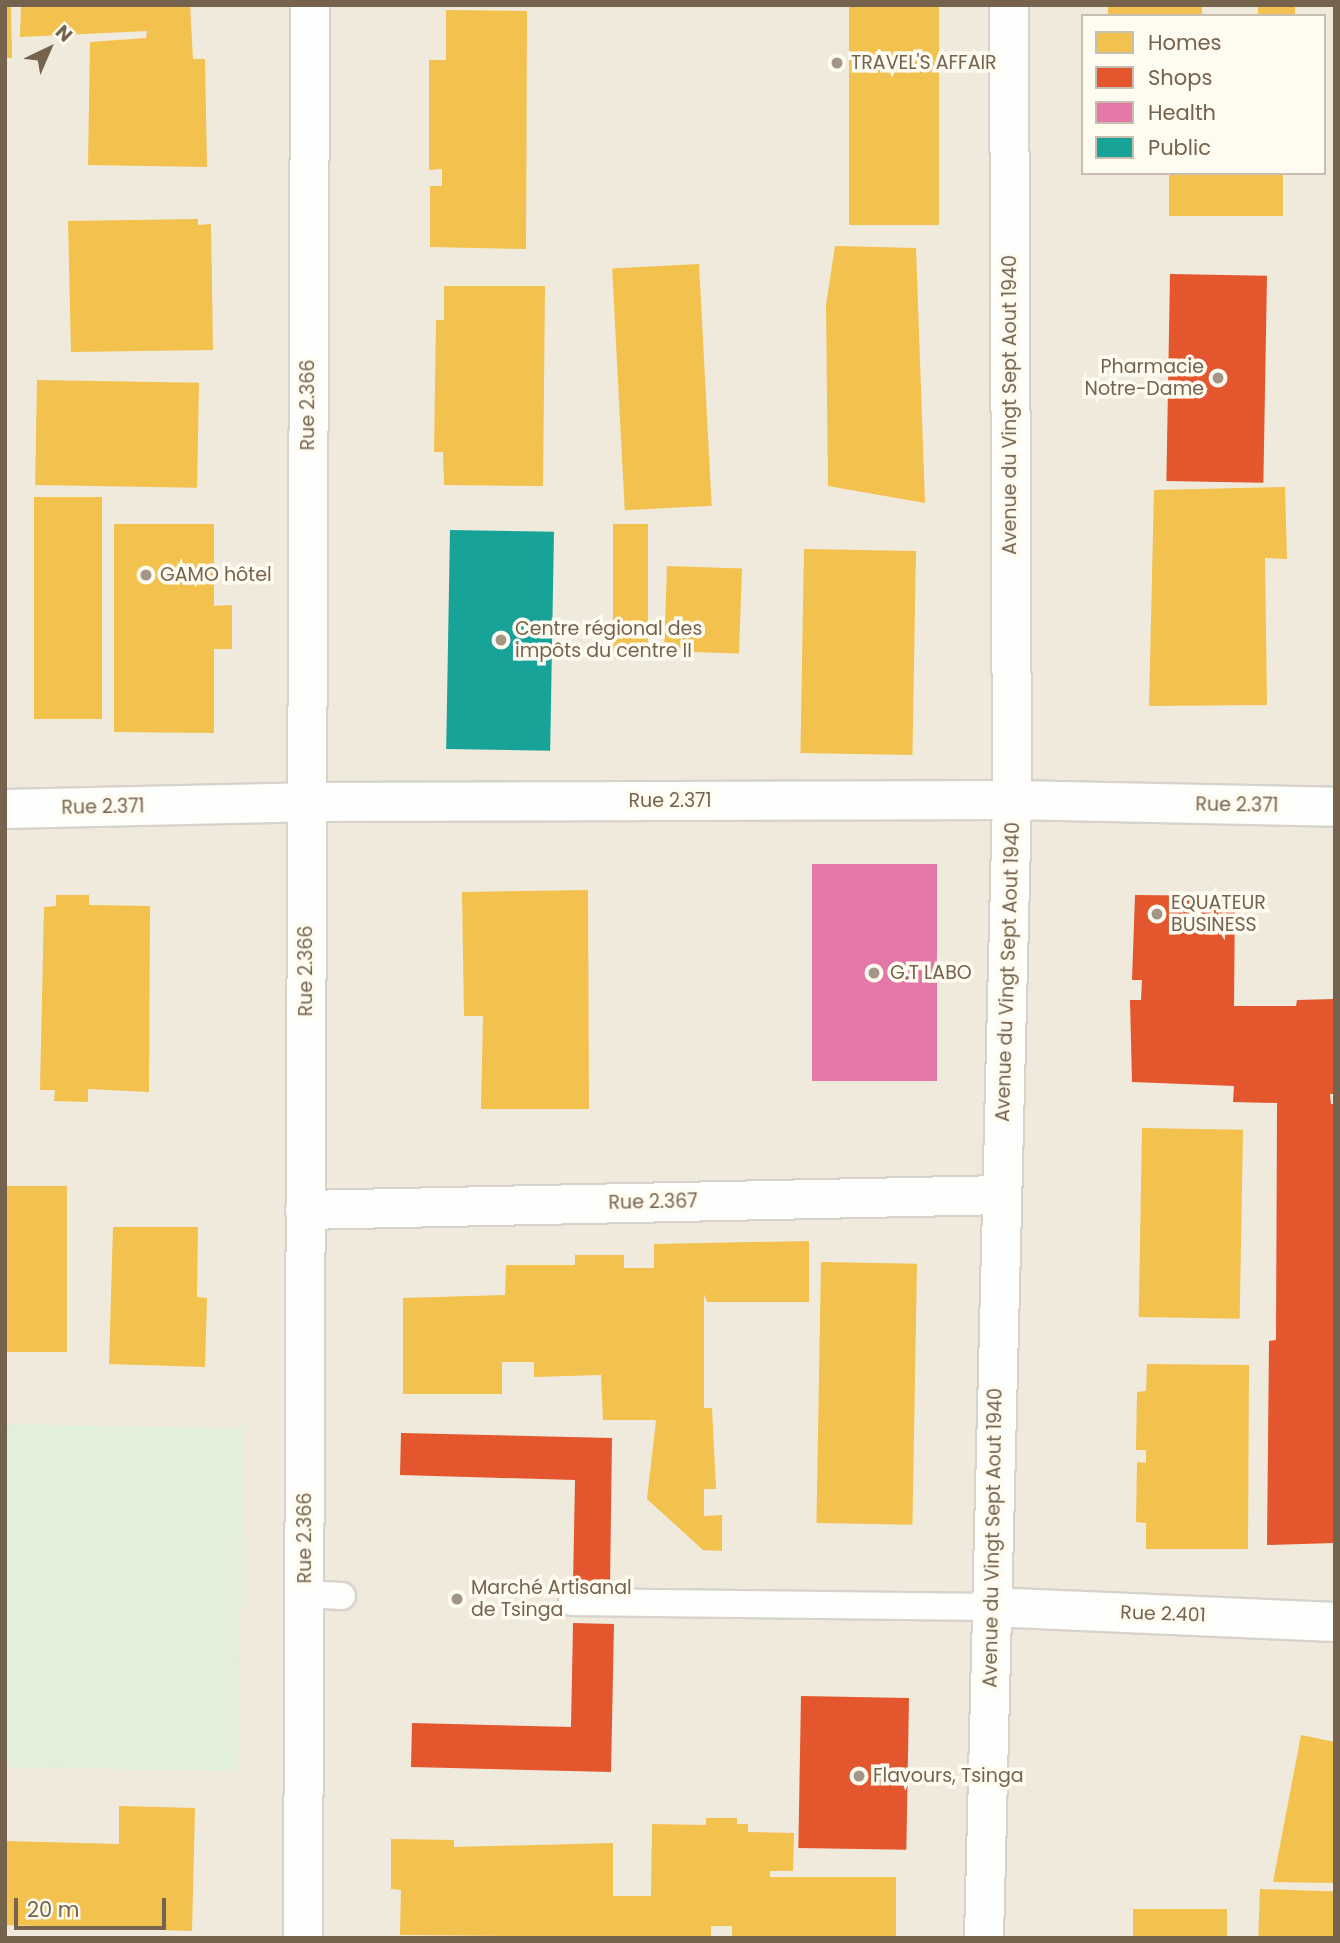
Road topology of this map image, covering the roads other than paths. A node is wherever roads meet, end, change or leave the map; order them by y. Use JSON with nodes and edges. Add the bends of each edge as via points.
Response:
{"nodes":[{"id":1,"x":310,"y":5,"type":"edge"},
{"id":2,"x":1009,"y":5,"type":"edge"},
{"id":3,"x":1012,"y":800,"type":"junction"},
{"id":4,"x":307,"y":802,"type":"junction"},
{"id":5,"x":1335,"y":807,"type":"edge"},
{"id":6,"x":5,"y":809,"type":"edge"},
{"id":7,"x":1002,"y":1195,"type":"junction"},
{"id":8,"x":305,"y":1210,"type":"junction"},
{"id":9,"x":304,"y":1594,"type":"junction"},
{"id":10,"x":342,"y":1595,"type":"dead end"},
{"id":11,"x":572,"y":1602,"type":"dead end"},
{"id":12,"x":991,"y":1607,"type":"junction"},
{"id":13,"x":1335,"y":1622,"type":"edge"},
{"id":14,"x":303,"y":1938,"type":"edge"},
{"id":15,"x":984,"y":1938,"type":"edge"}],
"edges":[{"from":1,"to":4,"type":"street","name":"Rue 2.366"},
{"from":2,"to":3,"type":"street","name":"Avenue du Vingt Sept Aout 1940"},
{"from":3,"to":4,"type":"street","name":"Rue 2.371"},
{"from":3,"to":5,"type":"street","name":"Rue 2.371"},
{"from":3,"to":7,"type":"street","name":"Avenue du Vingt Sept Aout 1940"},
{"from":4,"to":6,"type":"street","name":"Rue 2.371"},
{"from":4,"to":8,"type":"street","name":"Rue 2.366"},
{"from":7,"to":8,"type":"street","name":"Rue 2.367"},
{"from":7,"to":12,"type":"street","name":"Avenue du Vingt Sept Aout 1940"},
{"from":8,"to":9,"type":"street","name":"Rue 2.366"},
{"from":9,"to":10,"type":"lane"},
{"from":9,"to":14,"type":"street","name":"Rue 2.366"},
{"from":11,"to":12,"type":"lane"},
{"from":12,"to":13,"type":"street","name":"Rue 2.401"},
{"from":12,"to":15,"type":"street","name":"Avenue du Vingt Sept Aout 1940"}]}
